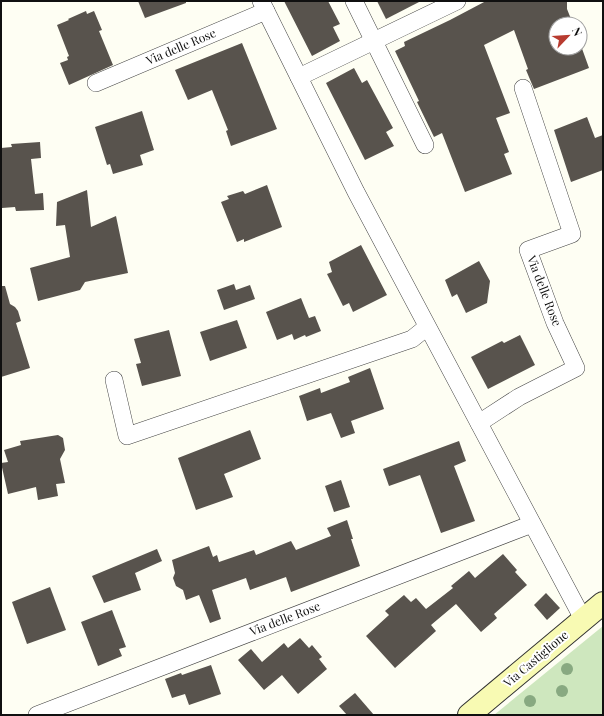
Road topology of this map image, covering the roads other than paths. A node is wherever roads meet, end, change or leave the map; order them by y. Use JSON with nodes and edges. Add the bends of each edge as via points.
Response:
{"nodes":[{"id":1,"x":354,"y":1,"type":"edge"},
{"id":2,"x":457,"y":1,"type":"edge"},
{"id":3,"x":264,"y":6,"type":"edge"},
{"id":4,"x":374,"y":41,"type":"junction"},
{"id":5,"x":299,"y":78,"type":"junction"},
{"id":6,"x":96,"y":83,"type":"dead end"},
{"id":7,"x":523,"y":88,"type":"dead end"},
{"id":8,"x":425,"y":145,"type":"dead end"},
{"id":9,"x":427,"y":327,"type":"junction"},
{"id":10,"x":114,"y":380,"type":"dead end"},
{"id":11,"x":479,"y":423,"type":"junction"},
{"id":12,"x":532,"y":524,"type":"junction"},
{"id":13,"x":603,"y":602,"type":"edge"},
{"id":14,"x":583,"y":619,"type":"junction"},
{"id":15,"x":37,"y":715,"type":"edge"},
{"id":16,"x":469,"y":715,"type":"edge"}],
"edges":[{"from":1,"to":4,"type":"street"},
{"from":2,"to":4,"type":"street"},
{"from":3,"to":5,"type":"street","name":"Via delle Rose"},
{"from":3,"to":6,"type":"street","name":"Via delle Rose"},
{"from":4,"to":5,"type":"street"},
{"from":4,"to":8,"type":"street"},
{"from":5,"to":9,"type":"street","name":"Via delle Rose"},
{"from":7,"to":11,"type":"street","name":"Via delle Rose","via":[[572,234],[528,250],[555,323],[576,368],[519,397]]},
{"from":9,"to":10,"type":"street","via":[[412,339],[127,436]]},
{"from":9,"to":11,"type":"street","name":"Via delle Rose"},
{"from":11,"to":12,"type":"street","name":"Via delle Rose"},
{"from":12,"to":14,"type":"street","name":"Via delle Rose"},
{"from":12,"to":15,"type":"street","name":"Via delle Rose"},
{"from":13,"to":14,"type":"street","name":"Via Castiglione"},
{"from":14,"to":16,"type":"street","name":"Via Castiglione"}]}
